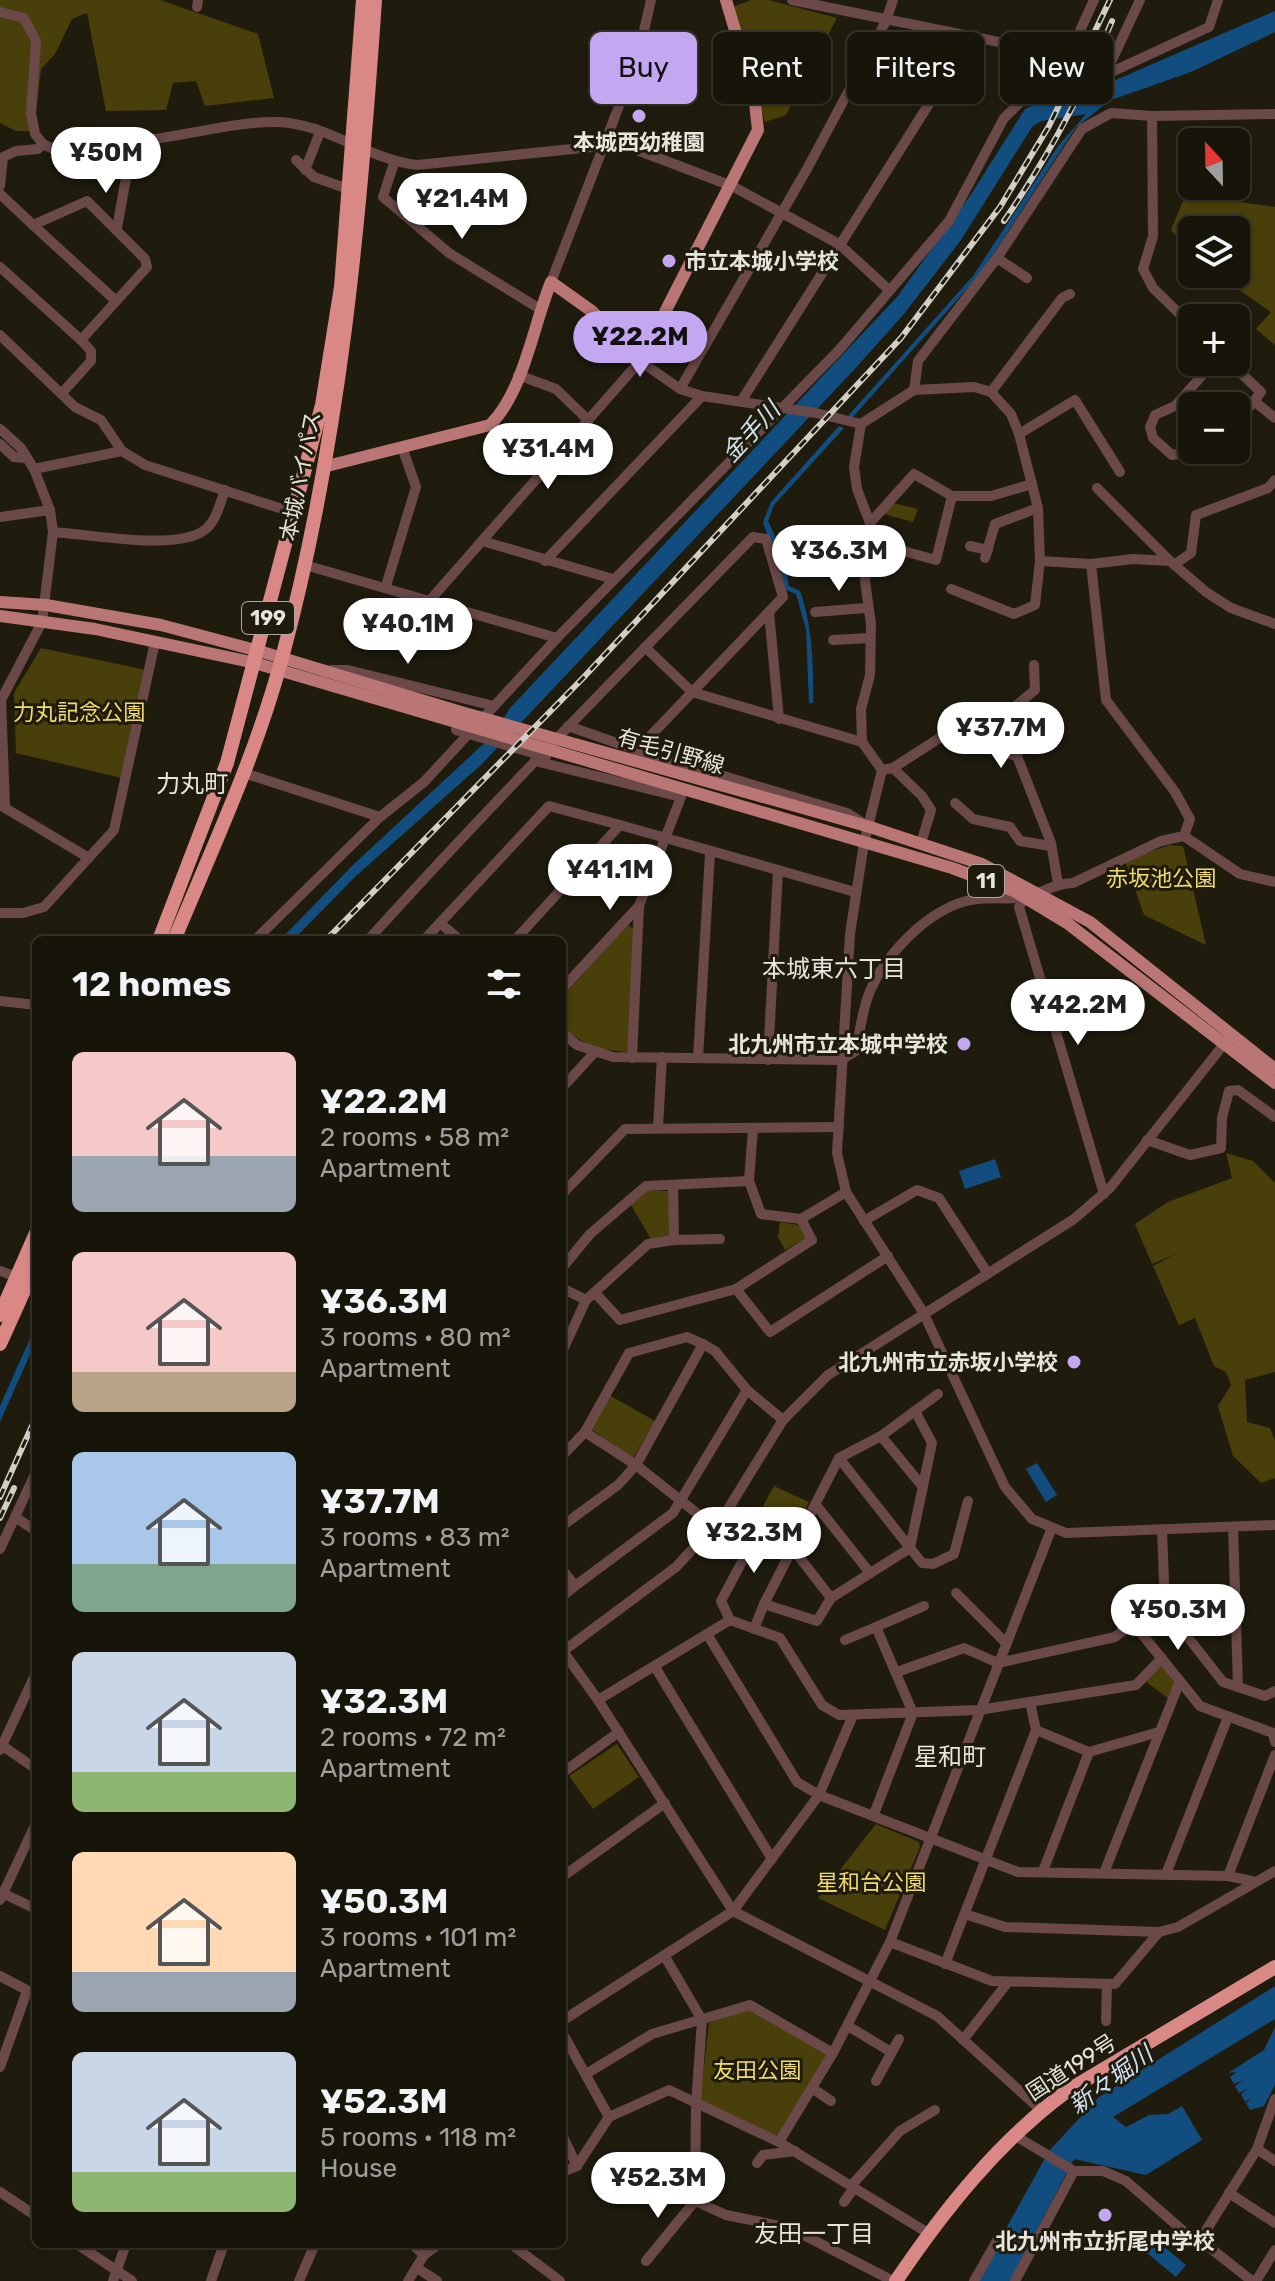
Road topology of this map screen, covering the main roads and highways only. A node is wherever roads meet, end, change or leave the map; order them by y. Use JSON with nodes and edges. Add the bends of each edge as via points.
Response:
{"nodes":[{"id":1,"x":363,"y":0,"type":"edge"},
{"id":2,"x":375,"y":0,"type":"edge"},
{"id":3,"x":728,"y":0,"type":"edge"},
{"id":4,"x":358,"y":146,"type":"junction"},
{"id":5,"x":327,"y":466,"type":"junction"},
{"id":6,"x":0,"y":602,"type":"edge"},
{"id":7,"x":0,"y":616,"type":"edge"},
{"id":8,"x":257,"y":657,"type":"junction"},
{"id":9,"x":280,"y":664,"type":"junction"},
{"id":10,"x":459,"y":723,"type":"junction"},
{"id":11,"x":651,"y":773,"type":"junction"},
{"id":12,"x":161,"y":936,"type":"edge"},
{"id":13,"x":176,"y":936,"type":"edge"},
{"id":14,"x":1228,"y":1039,"type":"junction"},
{"id":15,"x":1275,"y":1069,"type":"edge"},
{"id":16,"x":1275,"y":1083,"type":"edge"},
{"id":17,"x":32,"y":1247,"type":"edge"},
{"id":18,"x":32,"y":1268,"type":"edge"},
{"id":19,"x":23,"y":1278,"type":"junction"},
{"id":20,"x":0,"y":1315,"type":"edge"},
{"id":21,"x":0,"y":1344,"type":"edge"},
{"id":22,"x":1275,"y":1967,"type":"edge"},
{"id":23,"x":894,"y":2281,"type":"edge"}],
"edges":[{"from":1,"to":4,"type":"highway","name":"本城バイパス","number":"199"},
{"from":2,"to":4,"type":"highway","name":"本城バイパス","number":"199"},
{"from":3,"to":5,"type":"main road","via":[[759,119],[752,147],[640,361],[593,312],[551,282],[518,375],[500,416],[490,425]]},
{"from":4,"to":5,"type":"highway","name":"本城バイパス","number":"199","via":[[352,288]]},
{"from":4,"to":8,"type":"highway","name":"本城バイパス","number":"199","via":[[322,405]]},
{"from":5,"to":9,"type":"highway","name":"本城バイパス","number":"199"},
{"from":6,"to":8,"type":"main road","name":"有毛引野線","number":"11","via":[[161,625]]},
{"from":7,"to":8,"type":"main road","name":"有毛引野線","number":"11"},
{"from":8,"to":9,"type":"main road","name":"有毛引野線","number":"11"},
{"from":8,"to":12,"type":"highway","name":"本城バイパス","number":"199","via":[[227,763]]},
{"from":9,"to":10,"type":"main road","name":"有毛引野線","number":"11"},
{"from":9,"to":10,"type":"main road","name":"有毛引野線","number":"11","via":[[317,670]]},
{"from":9,"to":13,"type":"highway","name":"本城バイパス","number":"199","via":[[244,773]]},
{"from":10,"to":11,"type":"main road","name":"有毛引野線","number":"11"},
{"from":11,"to":14,"type":"main road","name":"有毛引野線","number":"11","via":[[682,793],[937,863],[1025,897]]},
{"from":11,"to":14,"type":"main road","name":"有毛引野線","number":"11","via":[[870,827],[982,864],[1121,944]]},
{"from":14,"to":15,"type":"main road","name":"有毛引野線","number":"11"},
{"from":14,"to":16,"type":"main road","name":"有毛引野線","number":"11"},
{"from":17,"to":19,"type":"highway"},
{"from":18,"to":19,"type":"highway"},
{"from":19,"to":20,"type":"highway"},
{"from":19,"to":21,"type":"highway"},
{"from":22,"to":23,"type":"highway","name":"国道199号","via":[[1041,2110],[928,2233]]}]}
